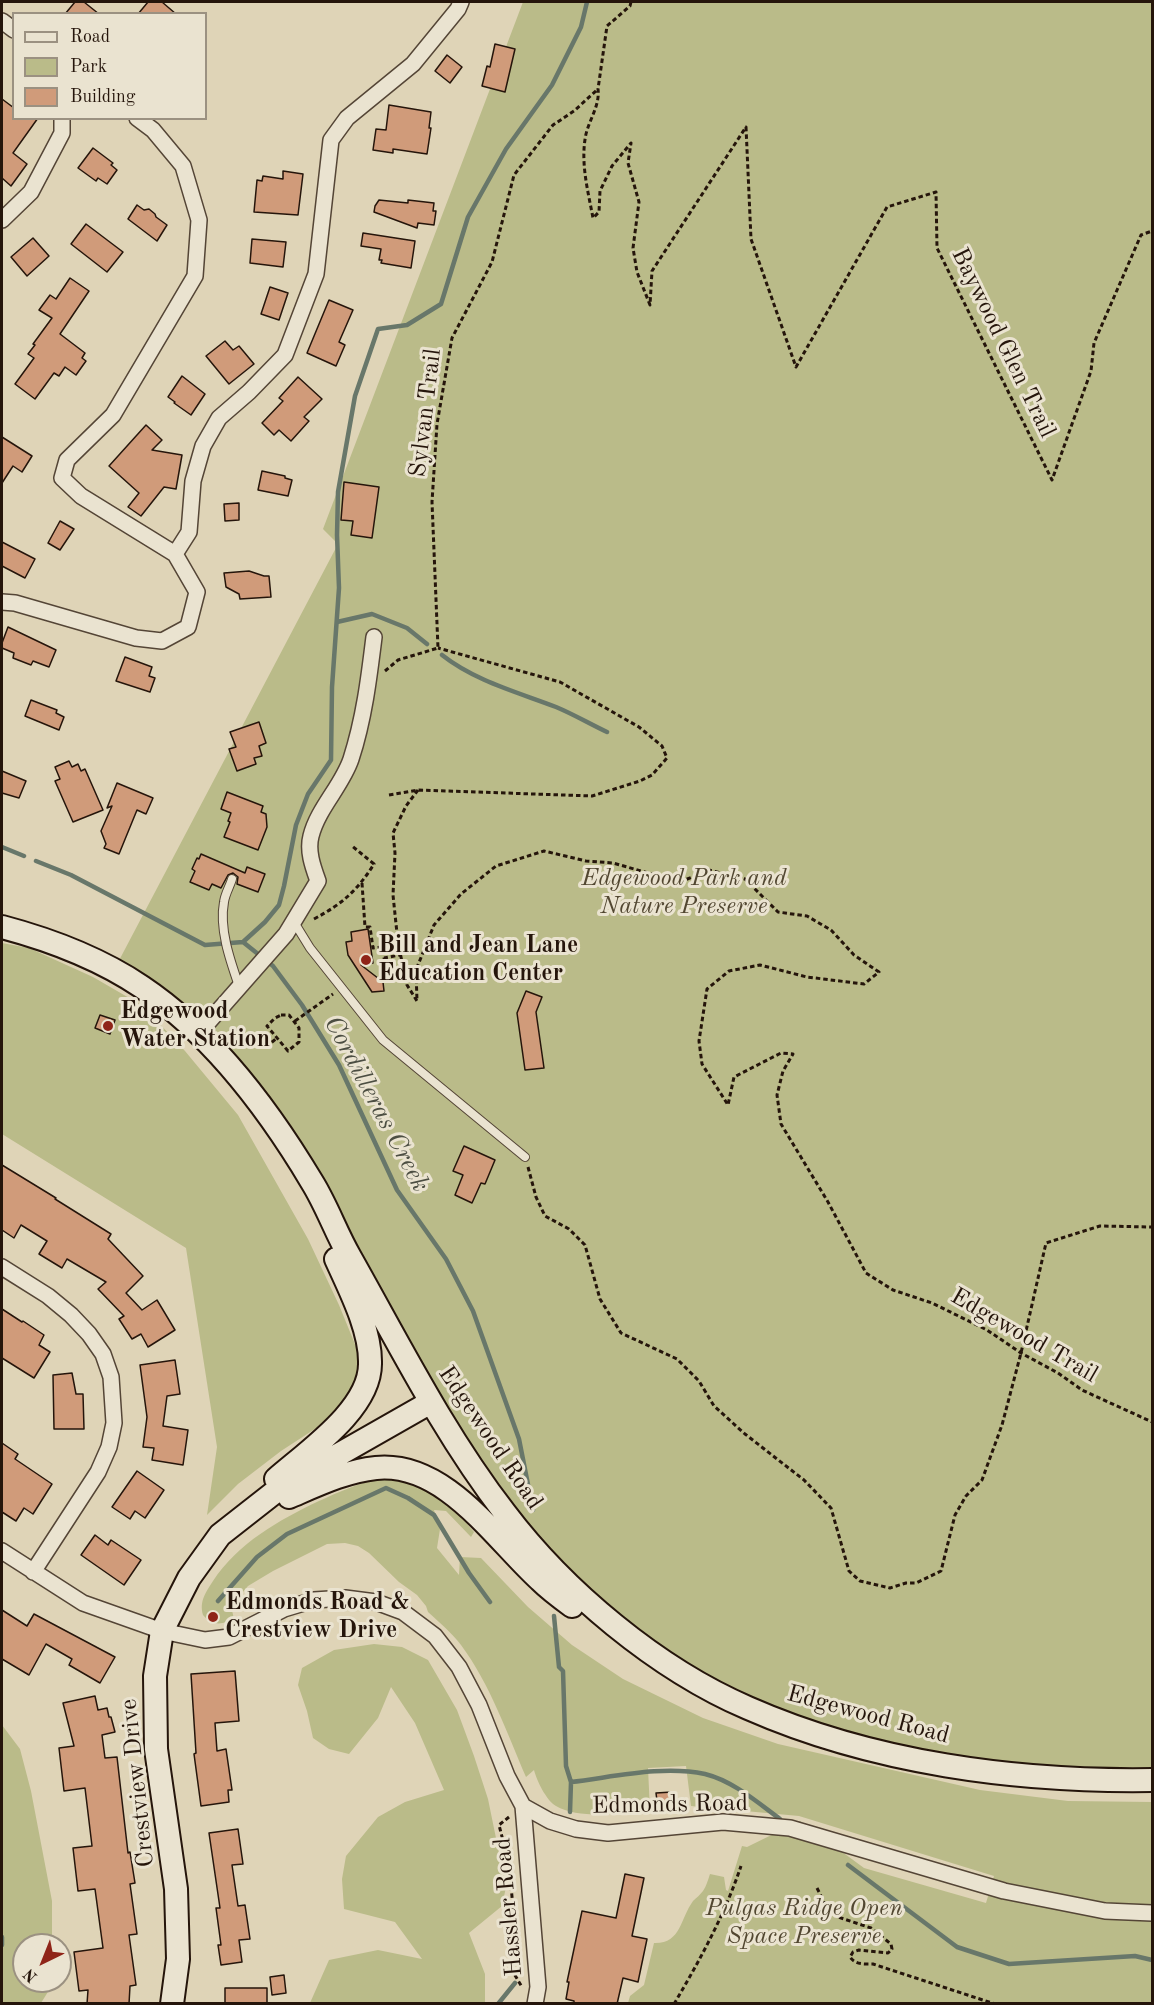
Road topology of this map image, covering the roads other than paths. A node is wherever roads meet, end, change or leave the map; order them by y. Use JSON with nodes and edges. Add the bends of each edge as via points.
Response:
{"nodes":[{"id":1,"x":461,"y":2,"type":"edge"},
{"id":2,"x":62,"y":120,"type":"edge"},
{"id":3,"x":140,"y":120,"type":"edge"},
{"id":4,"x":2,"y":220,"type":"edge"},
{"id":5,"x":176,"y":554,"type":"junction"},
{"id":6,"x":2,"y":602,"type":"edge"},
{"id":7,"x":374,"y":637,"type":"dead end"},
{"id":8,"x":232,"y":879,"type":"dead end"},
{"id":9,"x":2,"y":927,"type":"edge"},
{"id":10,"x":292,"y":928,"type":"junction"},
{"id":11,"x":242,"y":983,"type":"junction"},
{"id":12,"x":198,"y":1034,"type":"junction"},
{"id":13,"x":260,"y":1104,"type":"junction"},
{"id":14,"x":525,"y":1157,"type":"road end"},
{"id":15,"x":2,"y":1267,"type":"edge"},
{"id":16,"x":431,"y":1402,"type":"junction"},
{"id":17,"x":220,"y":1535,"type":"junction"},
{"id":18,"x":2,"y":1551,"type":"edge"},
{"id":19,"x":33,"y":1572,"type":"junction"},
{"id":20,"x":162,"y":1632,"type":"junction"},
{"id":21,"x":649,"y":1653,"type":"junction"},
{"id":22,"x":1152,"y":1780,"type":"edge"},
{"id":23,"x":524,"y":1806,"type":"junction"},
{"id":24,"x":1152,"y":1913,"type":"edge"},
{"id":25,"x":172,"y":2004,"type":"edge"},
{"id":26,"x":535,"y":2004,"type":"edge"}],
"edges":[{"from":1,"to":5,"type":"street","via":[[413,64],[347,118],[331,140],[316,274],[285,355],[219,418],[203,446],[193,481],[189,532]]},
{"from":2,"to":4,"type":"street","via":[[62,133],[31,192]]},
{"from":3,"to":5,"type":"street","via":[[183,166],[199,220],[195,276],[113,415],[67,460],[62,478],[81,496]]},
{"from":5,"to":6,"type":"street","via":[[197,592],[188,627],[162,640],[136,638]]},
{"from":7,"to":10,"type":"street","via":[[363,712],[351,759],[311,837],[318,881]]},
{"from":8,"to":11,"type":"lane","via":[[224,900],[223,925],[232,966]]},
{"from":9,"to":12,"type":"main road","name":"Edgewood Road","via":[[63,946],[114,970],[143,988]]},
{"from":10,"to":11,"type":"street"},
{"from":10,"to":14,"type":"lane","via":[[383,1040]]},
{"from":11,"to":12,"type":"street"},
{"from":12,"to":13,"type":"main road","name":"Edgewood Road"},
{"from":13,"to":16,"type":"main road","name":"Edgewood Road","via":[[314,1185]]},
{"from":13,"to":17,"type":"main road","via":[[347,1282],[364,1328],[371,1364],[364,1391],[348,1414]]},
{"from":15,"to":19,"type":"street","via":[[71,1315],[103,1354],[111,1377],[114,1423],[109,1447],[98,1472]]},
{"from":16,"to":17,"type":"main road","name":"Crestview Drive","via":[[280,1488]]},
{"from":16,"to":21,"type":"main road","name":"Edgewood Road","via":[[479,1479],[539,1554]]},
{"from":17,"to":20,"type":"main road","name":"Crestview Drive","via":[[189,1578]]},
{"from":17,"to":21,"type":"main road","via":[[274,1504],[349,1474],[379,1468],[413,1472],[447,1489],[539,1579],[585,1616]]},
{"from":18,"to":19,"type":"street"},
{"from":19,"to":20,"type":"street","via":[[83,1603]]},
{"from":20,"to":23,"type":"street","via":[[206,1640],[229,1637],[284,1609],[314,1600],[376,1602],[403,1612],[435,1636],[459,1667]]},
{"from":20,"to":25,"type":"main road","name":"Crestview Drive","via":[[155,1676],[156,1749],[176,1889],[178,1959]]},
{"from":21,"to":22,"type":"main road","name":"Edgewood Road","via":[[745,1707],[860,1746],[952,1766],[1023,1776]]},
{"from":23,"to":24,"type":"street","name":"Edmonds Road","via":[[550,1821],[608,1833],[732,1822],[790,1828],[1004,1890],[1105,1911]]},
{"from":23,"to":26,"type":"street","name":"Hassler Road","via":[[538,1987]]}]}
